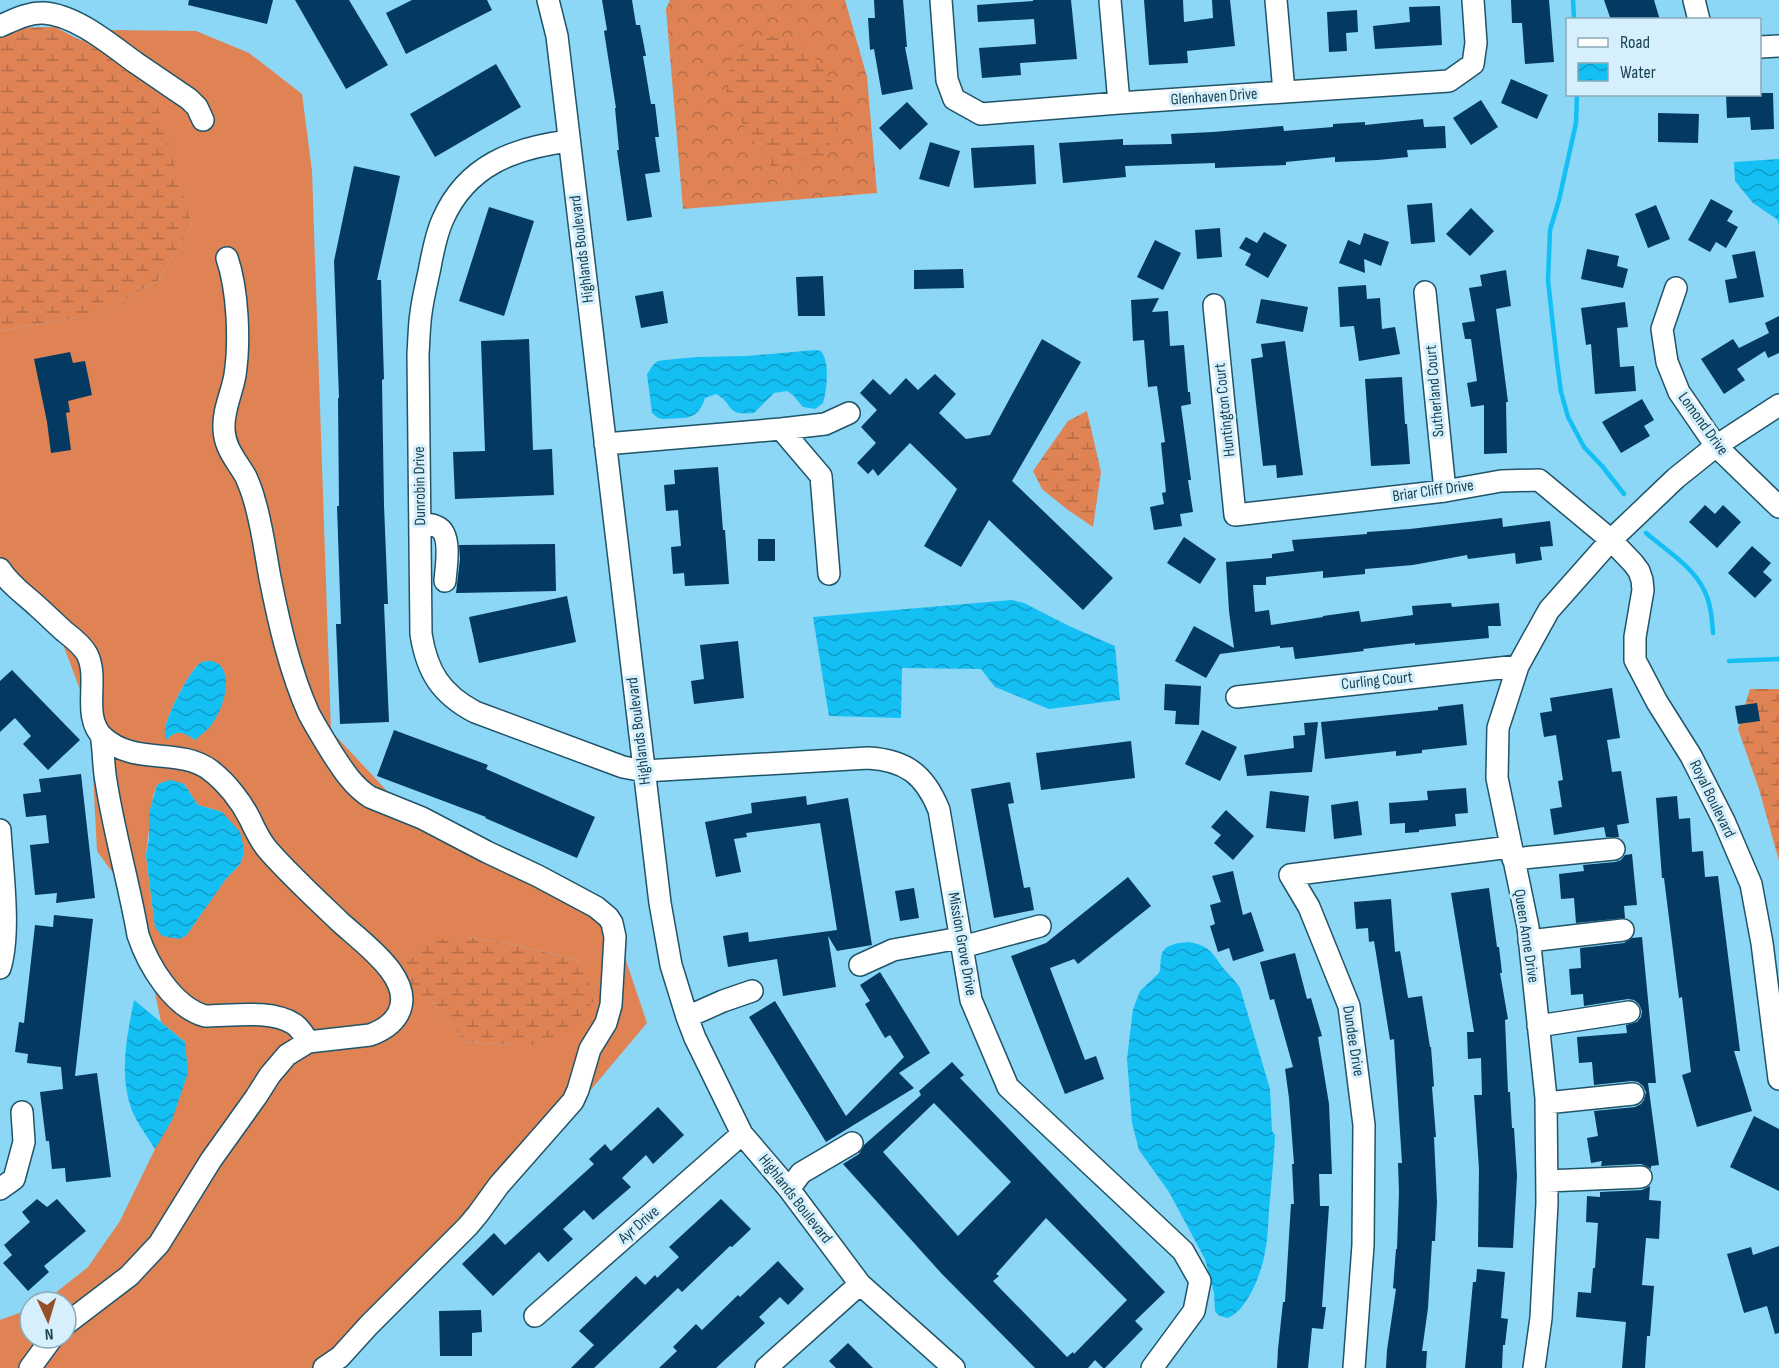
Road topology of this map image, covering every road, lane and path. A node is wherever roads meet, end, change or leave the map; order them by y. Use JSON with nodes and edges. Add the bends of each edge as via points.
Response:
{"nodes":[{"id":1,"x":549,"y":0,"type":"edge"},
{"id":2,"x":941,"y":0,"type":"edge"},
{"id":3,"x":1110,"y":0,"type":"edge"},
{"id":4,"x":1276,"y":0,"type":"edge"},
{"id":5,"x":1473,"y":0,"type":"edge"},
{"id":6,"x":1694,"y":0,"type":"edge"},
{"id":7,"x":1698,"y":18,"type":"edge"},
{"id":8,"x":0,"y":26,"type":"edge"},
{"id":9,"x":1779,"y":46,"type":"edge"},
{"id":10,"x":1761,"y":47,"type":"edge"},
{"id":11,"x":1284,"y":92,"type":"junction"},
{"id":12,"x":1119,"y":103,"type":"junction"},
{"id":13,"x":203,"y":120,"type":"dead end"},
{"id":14,"x":569,"y":141,"type":"junction"},
{"id":15,"x":227,"y":258,"type":"dead end"},
{"id":16,"x":1676,"y":288,"type":"dead end"},
{"id":17,"x":1425,"y":292,"type":"dead end"},
{"id":18,"x":1214,"y":305,"type":"dead end"},
{"id":19,"x":1779,"y":405,"type":"edge"},
{"id":20,"x":849,"y":413,"type":"dead end"},
{"id":21,"x":781,"y":429,"type":"junction"},
{"id":22,"x":605,"y":444,"type":"junction"},
{"id":23,"x":1716,"y":446,"type":"junction"},
{"id":24,"x":1444,"y":491,"type":"junction"},
{"id":25,"x":1779,"y":507,"type":"edge"},
{"id":26,"x":1235,"y":515,"type":"joint"},
{"id":27,"x":420,"y":524,"type":"junction"},
{"id":28,"x":1611,"y":540,"type":"junction"},
{"id":29,"x":0,"y":569,"type":"edge"},
{"id":30,"x":830,"y":574,"type":"dead end"},
{"id":31,"x":445,"y":581,"type":"dead end"},
{"id":32,"x":1518,"y":666,"type":"junction"},
{"id":33,"x":1237,"y":697,"type":"dead end"},
{"id":34,"x":100,"y":735,"type":"junction"},
{"id":35,"x":644,"y":771,"type":"junction"},
{"id":36,"x":0,"y":830,"type":"edge"},
{"id":37,"x":1614,"y":849,"type":"dead end"},
{"id":38,"x":1511,"y":853,"type":"junction"},
{"id":39,"x":1040,"y":926,"type":"dead end"},
{"id":40,"x":1623,"y":930,"type":"dead end"},
{"id":41,"x":1529,"y":941,"type":"junction"},
{"id":42,"x":961,"y":942,"type":"junction"},
{"id":43,"x":860,"y":965,"type":"dead end"},
{"id":44,"x":0,"y":968,"type":"edge"},
{"id":45,"x":752,"y":991,"type":"dead end"},
{"id":46,"x":1629,"y":1012,"type":"dead end"},
{"id":47,"x":687,"y":1017,"type":"junction"},
{"id":48,"x":1538,"y":1026,"type":"junction"},
{"id":49,"x":308,"y":1042,"type":"junction"},
{"id":50,"x":1779,"y":1079,"type":"edge"},
{"id":51,"x":1633,"y":1094,"type":"dead end"},
{"id":52,"x":1546,"y":1103,"type":"junction"},
{"id":53,"x":21,"y":1112,"type":"dead end"},
{"id":54,"x":742,"y":1134,"type":"junction"},
{"id":55,"x":852,"y":1143,"type":"dead end"},
{"id":56,"x":1641,"y":1177,"type":"dead end"},
{"id":57,"x":1547,"y":1181,"type":"junction"},
{"id":58,"x":789,"y":1189,"type":"junction"},
{"id":59,"x":0,"y":1190,"type":"edge"},
{"id":60,"x":860,"y":1284,"type":"junction"},
{"id":61,"x":78,"y":1315,"type":"edge"},
{"id":62,"x":535,"y":1316,"type":"dead end"},
{"id":63,"x":43,"y":1350,"type":"edge"},
{"id":64,"x":769,"y":1367,"type":"edge"},
{"id":65,"x":30,"y":1368,"type":"edge"},
{"id":66,"x":324,"y":1368,"type":"edge"},
{"id":67,"x":954,"y":1368,"type":"edge"},
{"id":68,"x":1152,"y":1368,"type":"edge"},
{"id":69,"x":1354,"y":1368,"type":"edge"},
{"id":70,"x":1534,"y":1368,"type":"edge"}],
"edges":[{"from":1,"to":14,"type":"street","name":"Highlands Boulevard"},
{"from":2,"to":12,"type":"street","name":"Glenhaven Drive","via":[[947,80],[954,99],[981,114]]},
{"from":3,"to":12,"type":"street"},
{"from":4,"to":11,"type":"street"},
{"from":5,"to":11,"type":"street","name":"Glenhaven Drive","via":[[1473,64],[1449,81]]},
{"from":6,"to":7,"type":"street"},
{"from":8,"to":13,"type":"street","via":[[41,13],[75,22],[189,99]]},
{"from":9,"to":10,"type":"street"},
{"from":11,"to":12,"type":"street","name":"Glenhaven Drive"},
{"from":14,"to":22,"type":"street","name":"Highlands Boulevard"},
{"from":14,"to":27,"type":"street","name":"Dunrobin Drive","via":[[521,150],[478,173],[464,185],[442,219],[420,314]]},
{"from":15,"to":66,"type":"street","via":[[237,345],[225,438],[249,483],[288,652],[309,714],[348,777],[364,793],[422,818],[596,907],[612,923],[615,937],[611,1005],[606,1023],[590,1049],[573,1101],[468,1226],[340,1357]]},
{"from":16,"to":23,"type":"street","name":"Lomond Drive","via":[[1662,329],[1667,362],[1679,392]]},
{"from":17,"to":24,"type":"street","name":"Sutherland Court"},
{"from":18,"to":26,"type":"street","name":"Huntington Court"},
{"from":19,"to":23,"type":"street","name":"Queen Anne Drive"},
{"from":20,"to":21,"type":"street","via":[[825,424]]},
{"from":21,"to":22,"type":"street"},
{"from":21,"to":30,"type":"street","via":[[821,476]]},
{"from":22,"to":35,"type":"street","name":"Highlands Boulevard"},
{"from":23,"to":25,"type":"street","name":"Lomond Drive"},
{"from":23,"to":28,"type":"street","name":"Queen Anne Drive","via":[[1659,493]]},
{"from":24,"to":26,"type":"street","name":"Briar Cliff Drive"},
{"from":24,"to":28,"type":"street","name":"Briar Cliff Drive","via":[[1501,481],[1539,480]]},
{"from":27,"to":31,"type":"street","via":[[437,526],[443,531],[447,542]]},
{"from":27,"to":35,"type":"street","name":"Dunrobin Drive","via":[[423,647],[432,672],[447,693],[462,705],[498,721]]},
{"from":28,"to":32,"type":"street","name":"Queen Anne Drive","via":[[1550,610]]},
{"from":28,"to":50,"type":"street","name":"Royal Boulevard","via":[[1633,563],[1642,580],[1635,660],[1691,756],[1751,884]]},
{"from":29,"to":34,"type":"street","via":[[18,591],[84,649],[91,663],[93,720]]},
{"from":32,"to":33,"type":"street","name":"Curling Court"},
{"from":32,"to":38,"type":"street","name":"Queen Anne Drive","via":[[1498,729],[1497,778]]},
{"from":34,"to":49,"type":"street","via":[[105,780],[138,935],[155,972],[197,1014],[284,1019],[299,1029]]},
{"from":34,"to":49,"type":"street","via":[[126,751],[183,759],[209,770],[237,798],[267,849],[394,975],[401,1003],[396,1018],[388,1026],[370,1035]]},
{"from":35,"to":42,"type":"street","name":"Mission Grove Drive","via":[[868,758],[908,767],[926,784],[939,810]]},
{"from":35,"to":47,"type":"street","name":"Highlands Boulevard","via":[[665,934]]},
{"from":36,"to":44,"type":"street","via":[[5,914]]},
{"from":37,"to":38,"type":"street"},
{"from":38,"to":41,"type":"street","name":"Queen Anne Drive"},
{"from":38,"to":69,"type":"street","name":"Dundee Drive","via":[[1290,875],[1309,908],[1349,1006],[1364,1125],[1363,1245]]},
{"from":39,"to":42,"type":"street"},
{"from":40,"to":41,"type":"street"},
{"from":41,"to":48,"type":"street","name":"Queen Anne Drive"},
{"from":42,"to":43,"type":"street","via":[[893,950]]},
{"from":42,"to":68,"type":"street","name":"Mission Grove Drive","via":[[971,999],[1008,1087],[1183,1251],[1200,1281],[1194,1311]]},
{"from":45,"to":47,"type":"street"},
{"from":46,"to":48,"type":"street"},
{"from":47,"to":54,"type":"street","name":"Highlands Boulevard"},
{"from":48,"to":52,"type":"street","name":"Queen Anne Drive"},
{"from":49,"to":61,"type":"street","via":[[287,1055],[270,1075],[159,1244],[129,1276]]},
{"from":51,"to":52,"type":"street"},
{"from":52,"to":57,"type":"street","name":"Queen Anne Drive"},
{"from":53,"to":59,"type":"street","via":[[24,1142],[14,1179]]},
{"from":54,"to":58,"type":"street","name":"Highlands Boulevard"},
{"from":54,"to":62,"type":"street","name":"Ayr Drive"},
{"from":55,"to":58,"type":"street","via":[[801,1173]]},
{"from":56,"to":57,"type":"street"},
{"from":57,"to":70,"type":"street","name":"Queen Anne Drive","via":[[1541,1318]]},
{"from":58,"to":60,"type":"street","name":"Highlands Boulevard"},
{"from":60,"to":64,"type":"street"},
{"from":60,"to":67,"type":"street","name":"Highlands Boulevard"},
{"from":63,"to":65,"type":"street"}]}
